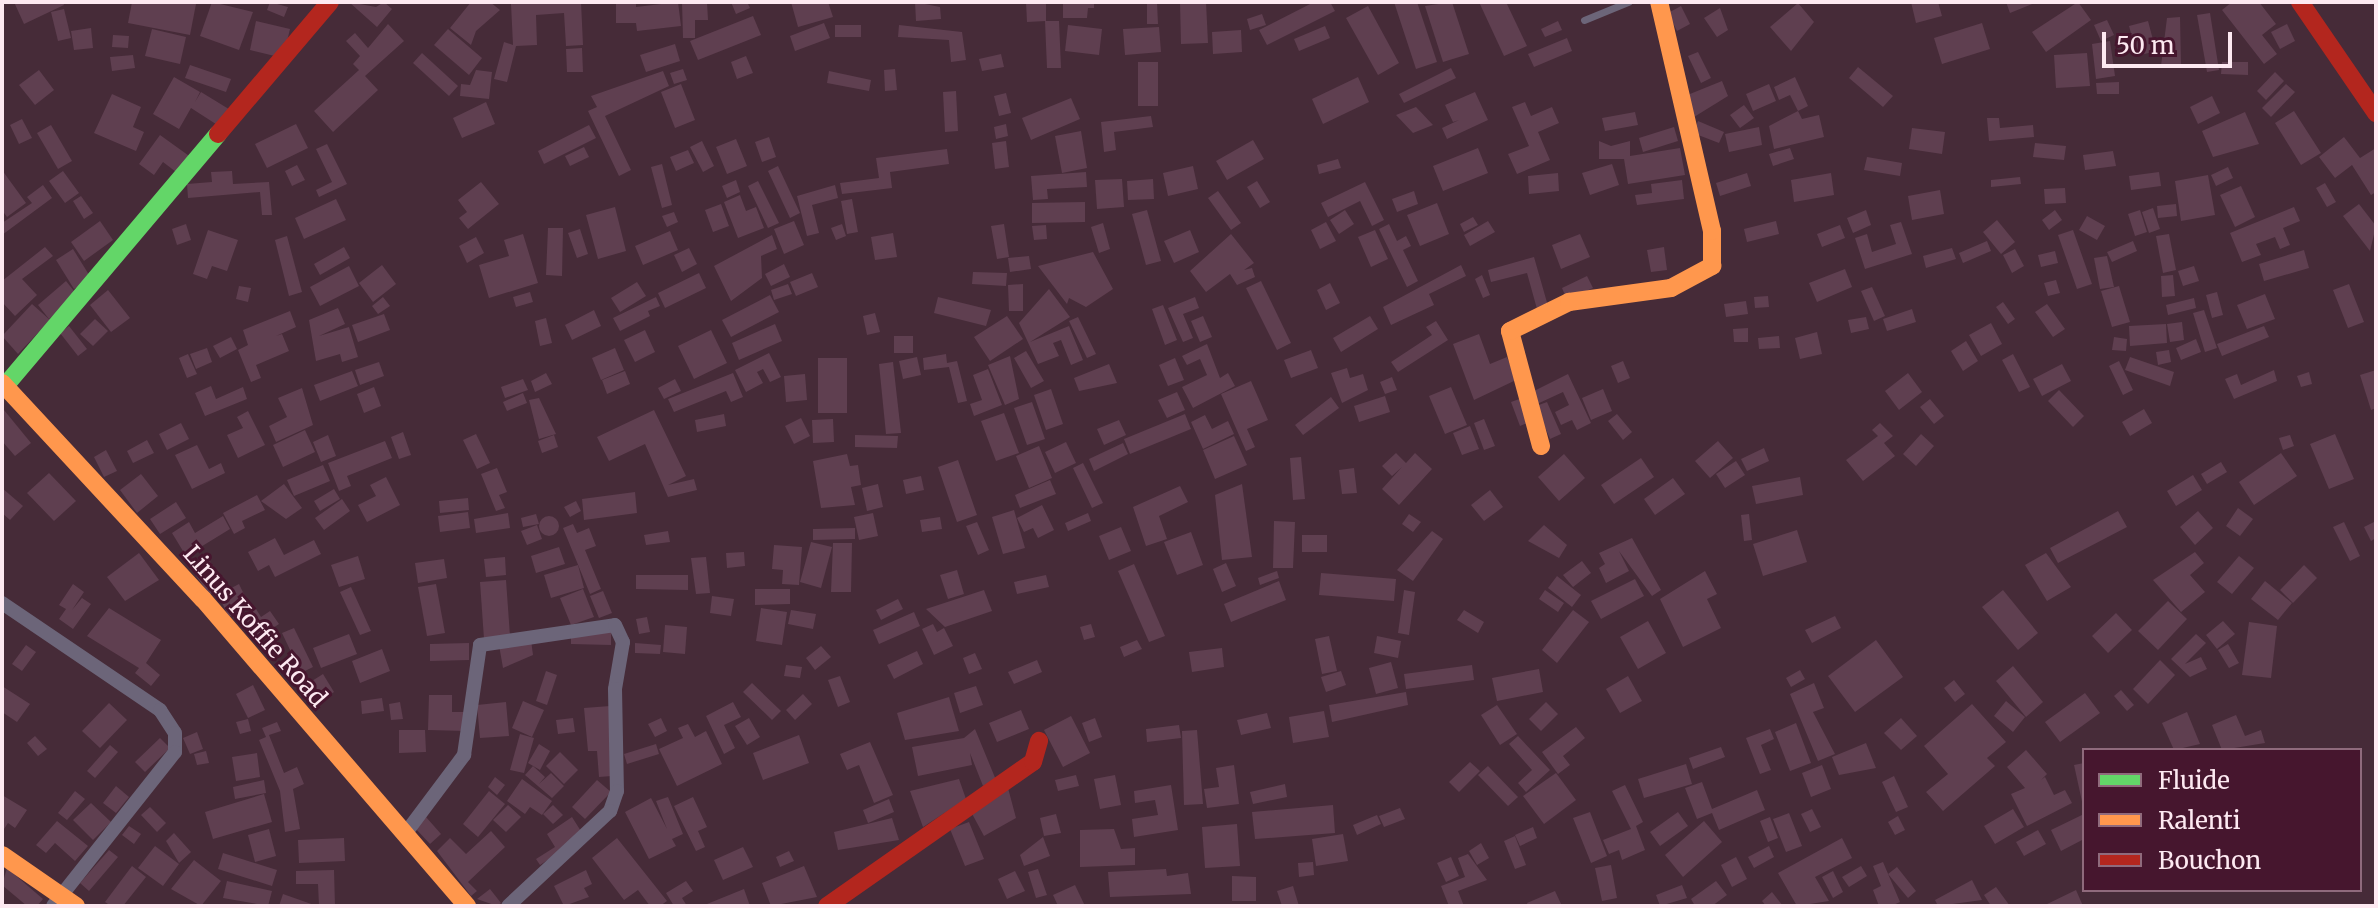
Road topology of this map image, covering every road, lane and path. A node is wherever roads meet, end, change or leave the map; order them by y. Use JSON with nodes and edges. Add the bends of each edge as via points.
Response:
{"nodes":[{"id":1,"x":330,"y":2,"type":"edge"},
{"id":2,"x":1628,"y":2,"type":"edge"},
{"id":3,"x":1659,"y":2,"type":"edge"},
{"id":4,"x":2300,"y":2,"type":"edge"},
{"id":5,"x":1584,"y":20,"type":"dead end"},
{"id":6,"x":2376,"y":113,"type":"edge"},
{"id":7,"x":4,"y":385,"type":"edge"},
{"id":8,"x":1541,"y":446,"type":"dead end"},
{"id":9,"x":2,"y":603,"type":"edge"},
{"id":10,"x":1039,"y":741,"type":"dead end"},
{"id":11,"x":405,"y":834,"type":"junction"},
{"id":12,"x":2,"y":855,"type":"edge"},
{"id":13,"x":64,"y":902,"type":"edge"},
{"id":14,"x":467,"y":906,"type":"edge"},
{"id":15,"x":508,"y":906,"type":"edge"},
{"id":16,"x":827,"y":906,"type":"edge"}],
"edges":[{"from":1,"to":7,"type":"street"},
{"from":2,"to":5,"type":"lane"},
{"from":3,"to":8,"type":"street","via":[[1712,231],[1712,266],[1671,288],[1569,302],[1510,331]]},
{"from":4,"to":6,"type":"street"},
{"from":7,"to":11,"type":"street","name":"Linus Koffie Road","via":[[203,599]]},
{"from":9,"to":13,"type":"street","via":[[160,710],[175,733],[175,752]]},
{"from":10,"to":16,"type":"street","via":[[1033,762]]},
{"from":11,"to":14,"type":"street","name":"Linus Koffie Road"},
{"from":11,"to":15,"type":"street","via":[[464,755],[480,645],[615,625],[623,642],[615,689],[614,801],[598,825]]},
{"from":12,"to":13,"type":"street"}]}
